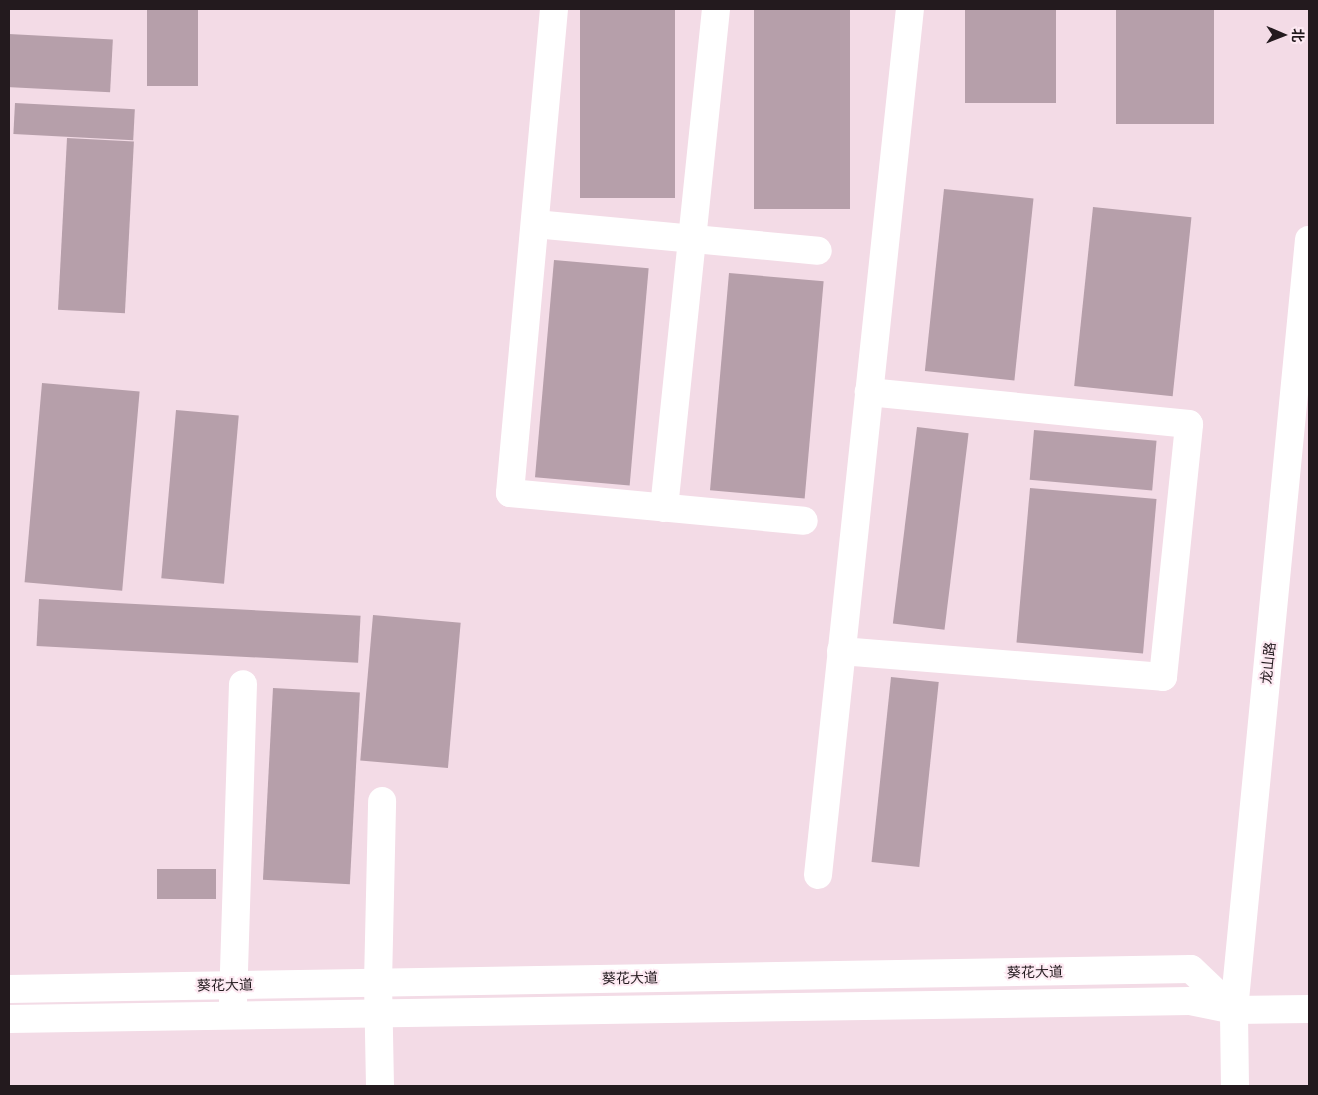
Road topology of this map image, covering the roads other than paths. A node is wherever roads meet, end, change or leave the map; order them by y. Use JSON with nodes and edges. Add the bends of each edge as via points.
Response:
{"nodes":[{"id":1,"x":554,"y":9,"type":"edge"},
{"id":2,"x":716,"y":9,"type":"edge"},
{"id":3,"x":910,"y":9,"type":"edge"},
{"id":4,"x":535,"y":224,"type":"junction"},
{"id":5,"x":693,"y":239,"type":"junction"},
{"id":6,"x":1309,"y":240,"type":"edge"},
{"id":7,"x":818,"y":251,"type":"dead end"},
{"id":8,"x":869,"y":392,"type":"junction"},
{"id":9,"x":664,"y":508,"type":"junction"},
{"id":10,"x":804,"y":521,"type":"dead end"},
{"id":11,"x":841,"y":651,"type":"junction"},
{"id":12,"x":243,"y":684,"type":"dead end"},
{"id":13,"x":382,"y":801,"type":"dead end"},
{"id":14,"x":818,"y":875,"type":"dead end"},
{"id":15,"x":378,"y":983,"type":"junction"},
{"id":16,"x":234,"y":985,"type":"junction"},
{"id":17,"x":9,"y":989,"type":"edge"},
{"id":18,"x":1309,"y":1009,"type":"edge"},
{"id":19,"x":1234,"y":1010,"type":"junction"},
{"id":20,"x":378,"y":1013,"type":"junction"},
{"id":21,"x":233,"y":1015,"type":"junction"},
{"id":22,"x":9,"y":1019,"type":"edge"},
{"id":23,"x":380,"y":1086,"type":"edge"},
{"id":24,"x":1235,"y":1086,"type":"edge"}],
"edges":[{"from":1,"to":4,"type":"street"},
{"from":2,"to":5,"type":"street"},
{"from":3,"to":8,"type":"street"},
{"from":4,"to":5,"type":"street"},
{"from":4,"to":9,"type":"street","via":[[510,493]]},
{"from":5,"to":7,"type":"street"},
{"from":5,"to":9,"type":"street"},
{"from":6,"to":19,"type":"street","name":"龙山路"},
{"from":8,"to":11,"type":"street"},
{"from":8,"to":11,"type":"street","via":[[1189,424],[1163,677]]},
{"from":9,"to":10,"type":"street"},
{"from":11,"to":14,"type":"street"},
{"from":12,"to":16,"type":"street"},
{"from":13,"to":15,"type":"street"},
{"from":15,"to":16,"type":"street","name":"葵花大道"},
{"from":15,"to":19,"type":"street","name":"葵花大道","via":[[1191,969]]},
{"from":15,"to":20,"type":"street"},
{"from":16,"to":17,"type":"street","name":"葵花大道"},
{"from":16,"to":21,"type":"street"},
{"from":18,"to":19,"type":"street"},
{"from":19,"to":20,"type":"street","via":[[1190,1001]]},
{"from":19,"to":24,"type":"street","name":"龙山路"},
{"from":20,"to":21,"type":"street"},
{"from":20,"to":23,"type":"street"},
{"from":21,"to":22,"type":"street"}]}
